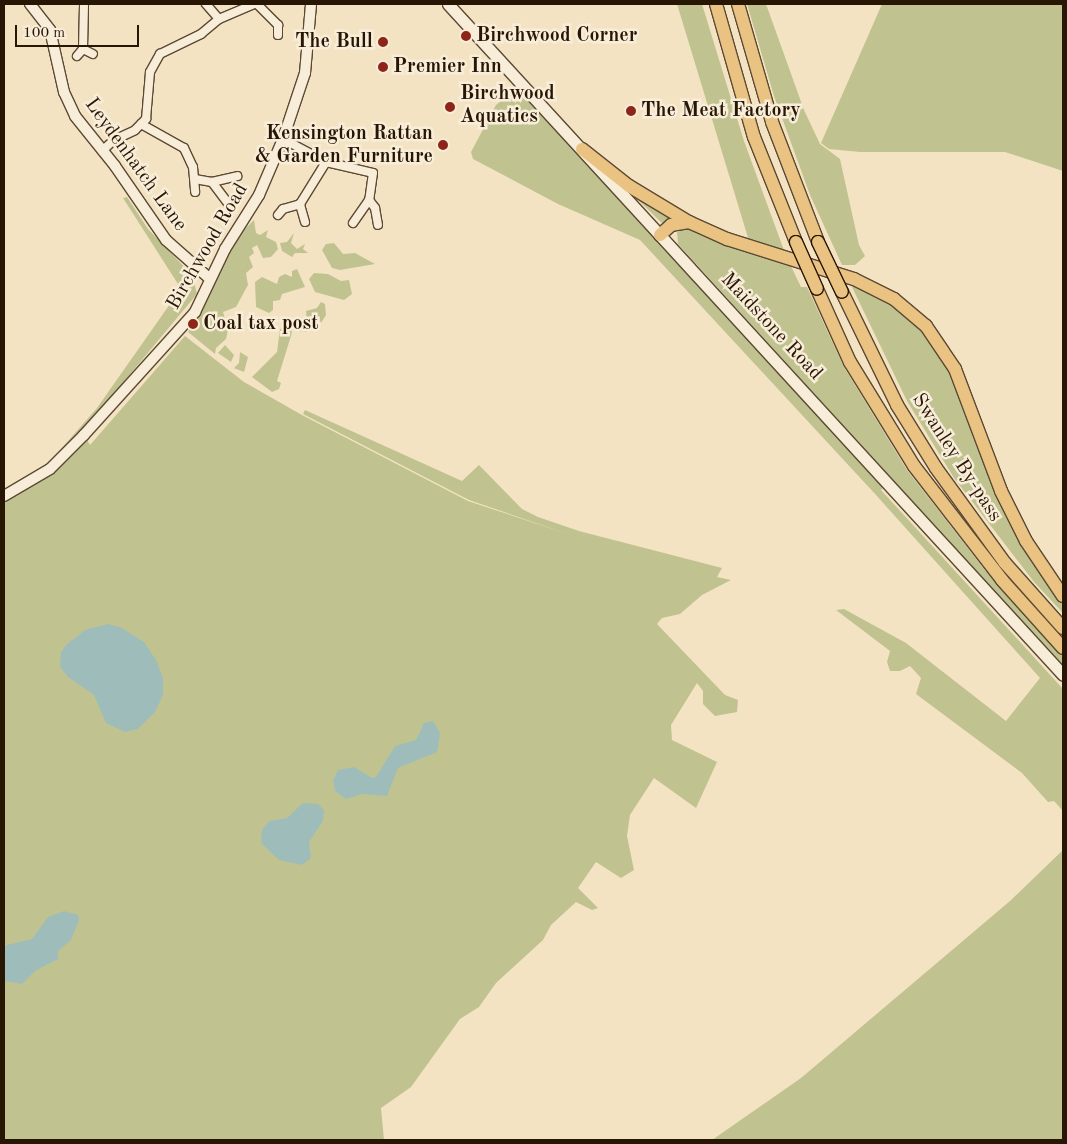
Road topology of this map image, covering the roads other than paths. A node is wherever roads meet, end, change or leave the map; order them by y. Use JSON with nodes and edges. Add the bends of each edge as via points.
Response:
{"nodes":[{"id":1,"x":30,"y":4,"type":"edge"},
{"id":2,"x":84,"y":4,"type":"edge"},
{"id":3,"x":206,"y":4,"type":"edge"},
{"id":4,"x":255,"y":4,"type":"edge"},
{"id":5,"x":310,"y":4,"type":"edge"},
{"id":6,"x":716,"y":4,"type":"edge"},
{"id":7,"x":738,"y":4,"type":"edge"},
{"id":8,"x":449,"y":5,"type":"edge"},
{"id":9,"x":219,"y":19,"type":"junction"},
{"id":10,"x":278,"y":35,"type":"dead end"},
{"id":11,"x":83,"y":49,"type":"junction"},
{"id":12,"x":93,"y":54,"type":"dead end"},
{"id":13,"x":77,"y":56,"type":"dead end"},
{"id":14,"x":141,"y":124,"type":"junction"},
{"id":15,"x":282,"y":139,"type":"junction"},
{"id":16,"x":582,"y":149,"type":"junction"},
{"id":17,"x":102,"y":152,"type":"junction"},
{"id":18,"x":326,"y":162,"type":"junction"},
{"id":19,"x":237,"y":176,"type":"dead end"},
{"id":20,"x":196,"y":179,"type":"junction"},
{"id":21,"x":212,"y":182,"type":"junction"},
{"id":22,"x":195,"y":192,"type":"dead end"},
{"id":23,"x":369,"y":200,"type":"junction"},
{"id":24,"x":228,"y":203,"type":"dead end"},
{"id":25,"x":300,"y":204,"type":"junction"},
{"id":26,"x":278,"y":215,"type":"dead end"},
{"id":27,"x":305,"y":222,"type":"dead end"},
{"id":28,"x":689,"y":222,"type":"junction"},
{"id":29,"x":353,"y":223,"type":"dead end"},
{"id":30,"x":378,"y":225,"type":"dead end"},
{"id":31,"x":660,"y":235,"type":"junction"},
{"id":32,"x":210,"y":278,"type":"junction"},
{"id":33,"x":4,"y":496,"type":"edge"},
{"id":34,"x":1063,"y":596,"type":"edge"},
{"id":35,"x":1063,"y":628,"type":"edge"},
{"id":36,"x":1063,"y":647,"type":"edge"},
{"id":37,"x":1063,"y":675,"type":"edge"}],
"edges":[{"from":1,"to":17,"type":"street","name":"Leydenhatch Lane","via":[[50,30],[64,92],[75,116]]},
{"from":2,"to":11,"type":"street"},
{"from":3,"to":9,"type":"street"},
{"from":4,"to":9,"type":"street"},
{"from":4,"to":10,"type":"street","via":[[278,25]]},
{"from":5,"to":15,"type":"street","name":"Birchwood Road","via":[[304,73]]},
{"from":6,"to":36,"type":"highway","name":"Swanley By-pass","bridge":true,"via":[[754,137],[796,242],[850,362],[914,466],[1002,580]]},
{"from":7,"to":35,"type":"highway","name":"Swanley By-pass","bridge":true,"via":[[772,122],[818,242],[897,405],[936,468],[1005,563]]},
{"from":8,"to":16,"type":"main road","name":"Maidstone Road"},
{"from":9,"to":14,"type":"street","via":[[202,34],[166,50],[157,59],[150,72],[149,111]]},
{"from":11,"to":12,"type":"street"},
{"from":11,"to":13,"type":"street"},
{"from":14,"to":17,"type":"street"},
{"from":14,"to":20,"type":"street","via":[[184,148]]},
{"from":15,"to":18,"type":"street"},
{"from":15,"to":32,"type":"street","name":"Birchwood Road","via":[[259,195]]},
{"from":16,"to":28,"type":"highway","via":[[629,186]]},
{"from":16,"to":31,"type":"main road","name":"Maidstone Road"},
{"from":17,"to":32,"type":"street","name":"Leydenhatch Lane","via":[[166,240]]},
{"from":18,"to":23,"type":"street","via":[[372,173]]},
{"from":18,"to":25,"type":"street"},
{"from":19,"to":21,"type":"street"},
{"from":20,"to":21,"type":"street"},
{"from":20,"to":22,"type":"street"},
{"from":21,"to":24,"type":"street"},
{"from":23,"to":29,"type":"street"},
{"from":23,"to":30,"type":"street","via":[[375,208]]},
{"from":25,"to":26,"type":"street","via":[[283,209]]},
{"from":25,"to":27,"type":"street"},
{"from":28,"to":31,"type":"highway","via":[[671,225]]},
{"from":28,"to":34,"type":"highway","via":[[727,239],[854,279],[894,299],[926,326],[955,369],[1001,491],[1026,541]]},
{"from":31,"to":37,"type":"main road","name":"Maidstone Road"},
{"from":32,"to":33,"type":"street","name":"Birchwood Road","via":[[195,312],[84,436],[50,469]]}]}
